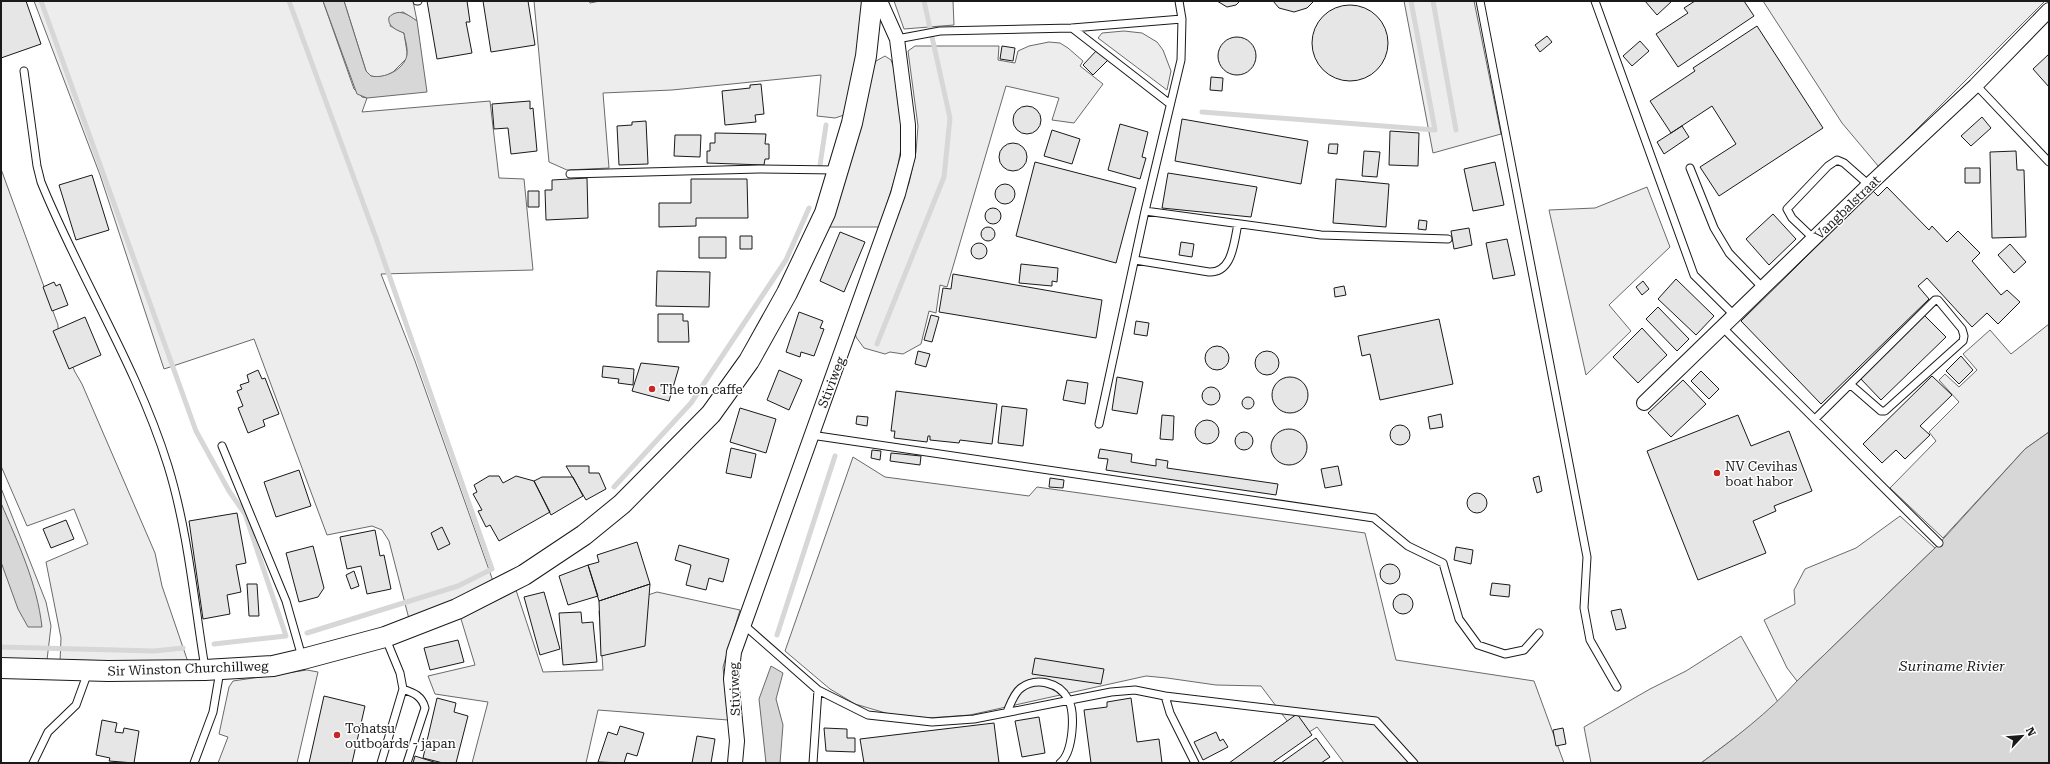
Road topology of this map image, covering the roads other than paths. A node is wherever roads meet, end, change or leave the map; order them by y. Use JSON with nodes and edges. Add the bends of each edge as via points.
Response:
{"nodes":[{"id":1,"x":872,"y":1,"type":"edge"},
{"id":2,"x":880,"y":1,"type":"edge"},
{"id":3,"x":1179,"y":1,"type":"edge"},
{"id":4,"x":1480,"y":1,"type":"edge"},
{"id":5,"x":1595,"y":1,"type":"edge"},
{"id":6,"x":2049,"y":10,"type":"edge"},
{"id":7,"x":1182,"y":19,"type":"junction"},
{"id":8,"x":1072,"y":28,"type":"junction"},
{"id":9,"x":897,"y":39,"type":"junction"},
{"id":10,"x":24,"y":71,"type":"dead end"},
{"id":11,"x":1976,"y":85,"type":"junction"},
{"id":12,"x":1170,"y":104,"type":"junction"},
{"id":13,"x":2049,"y":162,"type":"edge"},
{"id":14,"x":1690,"y":168,"type":"dead end"},
{"id":15,"x":838,"y":170,"type":"junction"},
{"id":16,"x":570,"y":174,"type":"dead end"},
{"id":17,"x":1869,"y":185,"type":"junction"},
{"id":18,"x":1145,"y":211,"type":"junction"},
{"id":19,"x":1238,"y":224,"type":"junction"},
{"id":20,"x":1448,"y":239,"type":"dead end"},
{"id":21,"x":1814,"y":239,"type":"junction"},
{"id":22,"x":1136,"y":260,"type":"junction"},
{"id":23,"x":1763,"y":288,"type":"junction"},
{"id":24,"x":1734,"y":315,"type":"junction"},
{"id":25,"x":1722,"y":327,"type":"junction"},
{"id":26,"x":1851,"y":385,"type":"junction"},
{"id":27,"x":1644,"y":404,"type":"dead end"},
{"id":28,"x":1815,"y":419,"type":"junction"},
{"id":29,"x":1099,"y":424,"type":"dead end"},
{"id":30,"x":810,"y":435,"type":"junction"},
{"id":31,"x":222,"y":446,"type":"dead end"},
{"id":32,"x":1939,"y":543,"type":"dead end"},
{"id":33,"x":744,"y":625,"type":"junction"},
{"id":34,"x":1538,"y":633,"type":"dead end"},
{"id":35,"x":385,"y":637,"type":"junction"},
{"id":36,"x":302,"y":659,"type":"junction"},
{"id":37,"x":1,"y":668,"type":"edge"},
{"id":38,"x":89,"y":670,"type":"junction"},
{"id":39,"x":213,"y":670,"type":"junction"},
{"id":40,"x":1617,"y":686,"type":"dead end"},
{"id":41,"x":403,"y":689,"type":"junction"},
{"id":42,"x":818,"y":690,"type":"junction"},
{"id":43,"x":1166,"y":696,"type":"junction"},
{"id":44,"x":1069,"y":699,"type":"junction"},
{"id":45,"x":1007,"y":712,"type":"junction"},
{"id":46,"x":33,"y":763,"type":"edge"},
{"id":47,"x":194,"y":763,"type":"edge"},
{"id":48,"x":381,"y":763,"type":"edge"},
{"id":49,"x":407,"y":763,"type":"edge"},
{"id":50,"x":735,"y":763,"type":"edge"},
{"id":51,"x":813,"y":763,"type":"edge"},
{"id":52,"x":1060,"y":763,"type":"edge"},
{"id":53,"x":1195,"y":763,"type":"edge"},
{"id":54,"x":1414,"y":763,"type":"edge"}],
"edges":[{"from":1,"to":15,"type":"street","name":"Sir Winston Churchillweg","via":[[866,56],[852,123]]},
{"from":2,"to":9,"type":"street","name":"Stiviweg"},
{"from":3,"to":7,"type":"lane"},
{"from":4,"to":40,"type":"lane","via":[[1587,557],[1584,608],[1590,640]]},
{"from":5,"to":24,"type":"lane","via":[[1694,275]]},
{"from":6,"to":11,"type":"street","name":"Vangbalstraat"},
{"from":7,"to":8,"type":"lane"},
{"from":7,"to":12,"type":"lane","via":[[1181,60]]},
{"from":8,"to":9,"type":"lane","via":[[940,31]]},
{"from":8,"to":12,"type":"lane"},
{"from":9,"to":30,"type":"street","name":"Stiviweg","via":[[908,125],[908,156],[898,194]]},
{"from":10,"to":39,"type":"lane","via":[[41,182],[112,328],[144,401],[168,466]]},
{"from":11,"to":13,"type":"lane"},
{"from":11,"to":17,"type":"street","name":"Vangbalstraat"},
{"from":12,"to":18,"type":"lane"},
{"from":14,"to":23,"type":"lane","via":[[1714,228],[1729,253]]},
{"from":15,"to":16,"type":"lane","via":[[759,169]]},
{"from":15,"to":35,"type":"street","name":"Sir Winston Churchillweg","via":[[825,213],[787,293],[749,361],[711,414],[622,504],[550,559],[457,609]]},
{"from":17,"to":21,"type":"street","name":"Vangbalstraat"},
{"from":17,"to":21,"type":"lane","via":[[1844,163],[1837,160],[1828,166],[1787,209],[1792,218]]},
{"from":18,"to":19,"type":"lane"},
{"from":18,"to":22,"type":"lane"},
{"from":19,"to":20,"type":"lane","via":[[1321,234]]},
{"from":19,"to":22,"type":"lane","via":[[1229,260],[1221,270],[1209,272]]},
{"from":21,"to":23,"type":"street","name":"Vangbalstraat"},
{"from":22,"to":29,"type":"lane"},
{"from":23,"to":24,"type":"street","name":"Vangbalstraat"},
{"from":24,"to":25,"type":"street","name":"Vangbalstraat"},
{"from":25,"to":27,"type":"street","name":"Vangbalstraat"},
{"from":25,"to":28,"type":"lane"},
{"from":26,"to":26,"type":"lane","via":[[1881,411],[1885,411],[1963,341],[1962,329],[1938,300],[1935,300]]},
{"from":26,"to":28,"type":"lane"},
{"from":28,"to":32,"type":"lane"},
{"from":30,"to":33,"type":"street","name":"Stiviweg"},
{"from":30,"to":34,"type":"lane","via":[[1374,518],[1408,546],[1443,563],[1459,619],[1478,645],[1505,654],[1524,650]]},
{"from":31,"to":36,"type":"lane","via":[[286,601]]},
{"from":33,"to":42,"type":"lane"},
{"from":33,"to":50,"type":"street","name":"Stiviweg","via":[[734,652],[731,679],[737,741]]},
{"from":35,"to":36,"type":"street","name":"Sir Winston Churchillweg"},
{"from":35,"to":41,"type":"lane","via":[[400,673]]},
{"from":36,"to":39,"type":"street","name":"Sir Winston Churchillweg","via":[[273,666]]},
{"from":37,"to":38,"type":"street","name":"Sir Winston Churchillweg"},
{"from":38,"to":39,"type":"street","name":"Sir Winston Churchillweg"},
{"from":38,"to":46,"type":"lane","via":[[76,705],[48,732]]},
{"from":39,"to":47,"type":"lane","via":[[213,712]]},
{"from":41,"to":48,"type":"lane"},
{"from":41,"to":49,"type":"lane","via":[[416,694],[425,708]]},
{"from":42,"to":45,"type":"lane","via":[[868,715],[901,719],[932,722],[974,719]]},
{"from":42,"to":51,"type":"lane"},
{"from":43,"to":44,"type":"lane","via":[[1135,690]]},
{"from":43,"to":53,"type":"lane","via":[[1170,713]]},
{"from":43,"to":54,"type":"lane","via":[[1376,721]]},
{"from":44,"to":45,"type":"lane"},
{"from":44,"to":45,"type":"lane","via":[[1061,690],[1047,682],[1037,682],[1020,689]]},
{"from":44,"to":52,"type":"lane","via":[[1072,723],[1070,745],[1066,759]]}]}
